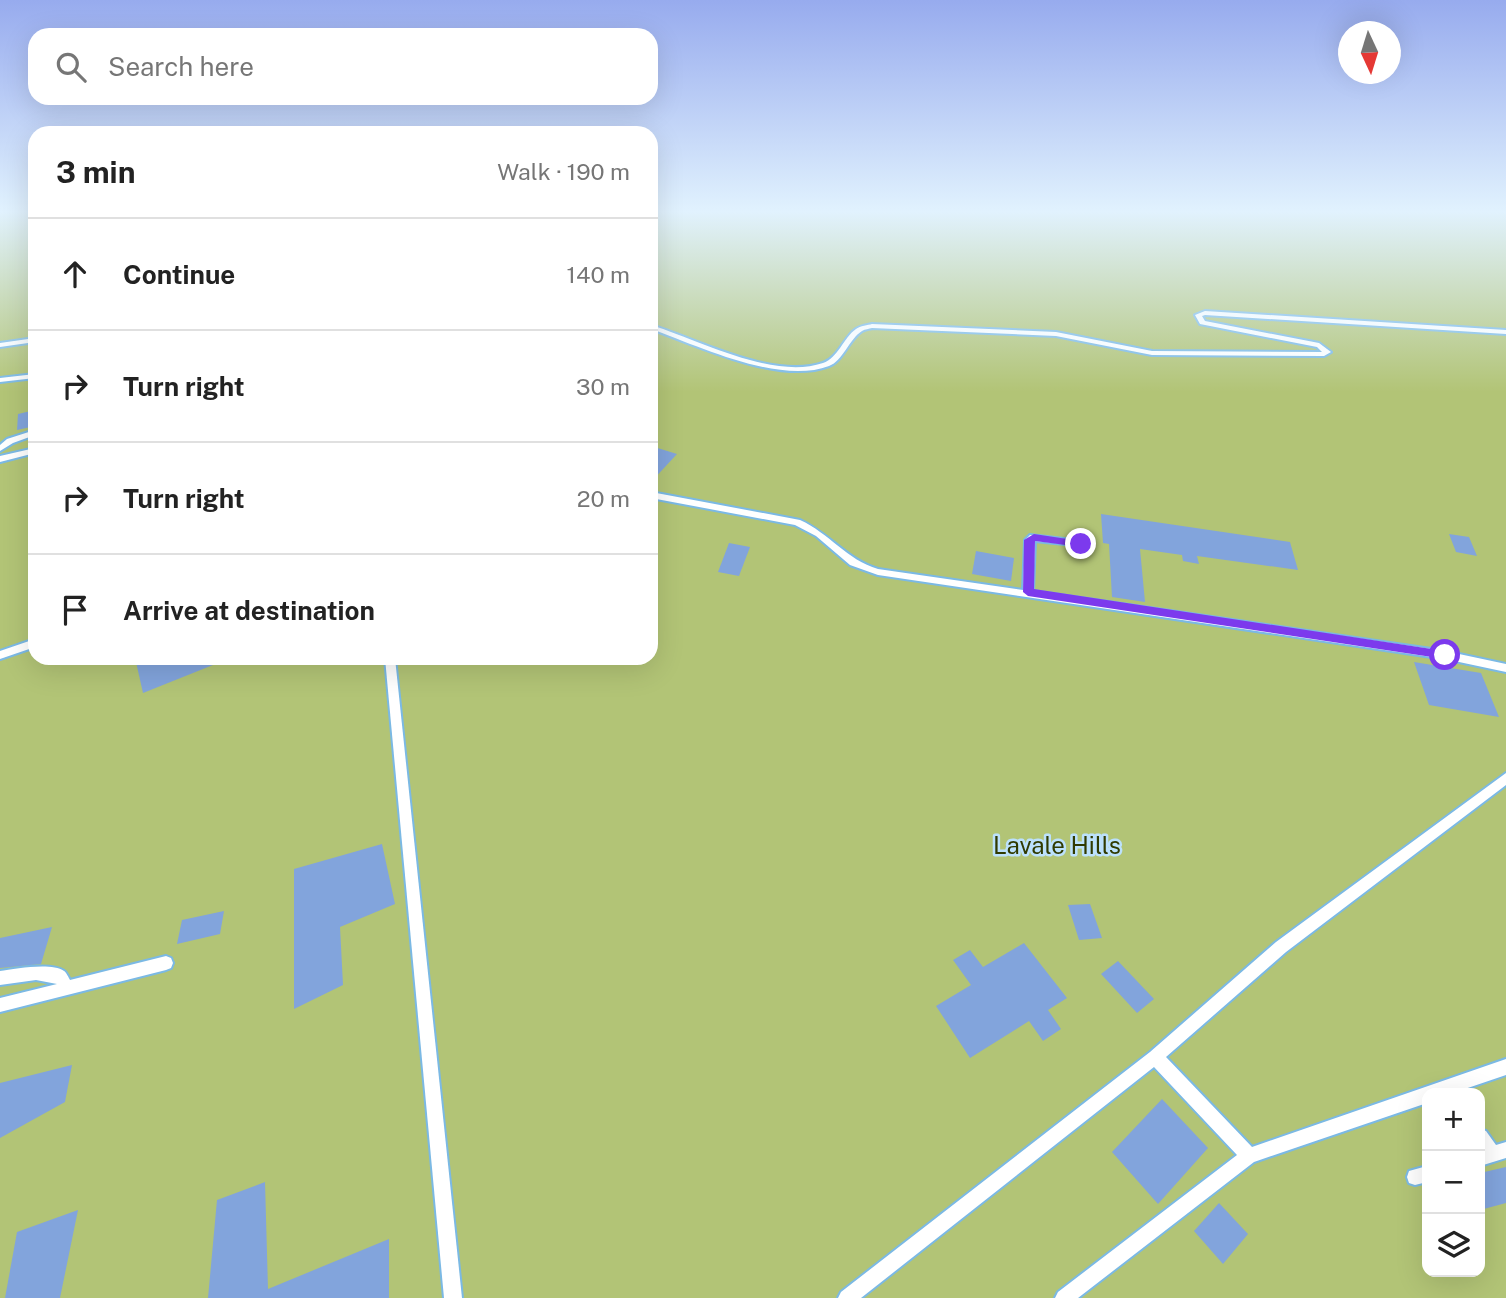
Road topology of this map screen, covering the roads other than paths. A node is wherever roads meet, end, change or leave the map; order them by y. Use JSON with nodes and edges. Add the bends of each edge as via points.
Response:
{"nodes":[{"id":1,"x":658,"y":330,"type":"edge"},
{"id":2,"x":1506,"y":332,"type":"edge"},
{"id":3,"x":28,"y":341,"type":"edge"},
{"id":4,"x":0,"y":345,"type":"edge"},
{"id":5,"x":28,"y":377,"type":"edge"},
{"id":6,"x":0,"y":380,"type":"edge"},
{"id":7,"x":28,"y":435,"type":"edge"},
{"id":8,"x":0,"y":449,"type":"edge"},
{"id":9,"x":28,"y":452,"type":"edge"},
{"id":10,"x":0,"y":459,"type":"edge"},
{"id":11,"x":658,"y":496,"type":"edge"},
{"id":12,"x":1081,"y":544,"type":"dead end"},
{"id":13,"x":1028,"y":592,"type":"junction"},
{"id":14,"x":28,"y":645,"type":"edge"},
{"id":15,"x":0,"y":655,"type":"edge"},
{"id":16,"x":391,"y":665,"type":"edge"},
{"id":17,"x":1506,"y":668,"type":"edge"},
{"id":18,"x":1506,"y":778,"type":"edge"},
{"id":19,"x":166,"y":963,"type":"dead end"},
{"id":20,"x":0,"y":978,"type":"edge"},
{"id":21,"x":67,"y":988,"type":"junction"},
{"id":22,"x":0,"y":1005,"type":"edge"},
{"id":23,"x":1155,"y":1057,"type":"junction"},
{"id":24,"x":1506,"y":1067,"type":"edge"},
{"id":25,"x":1449,"y":1088,"type":"edge"},
{"id":26,"x":1422,"y":1098,"type":"edge"},
{"id":27,"x":1249,"y":1156,"type":"junction"},
{"id":28,"x":453,"y":1298,"type":"edge"},
{"id":29,"x":846,"y":1298,"type":"edge"},
{"id":30,"x":1064,"y":1298,"type":"edge"}],
"edges":[{"from":1,"to":2,"type":"lane","via":[[692,344],[799,369],[830,364],[859,330],[872,326],[1056,334],[1153,353],[1327,352],[1319,345],[1202,323],[1198,315],[1205,313]]},
{"from":3,"to":4,"type":"lane"},
{"from":5,"to":6,"type":"lane"},
{"from":7,"to":8,"type":"lane"},
{"from":9,"to":10,"type":"lane"},
{"from":11,"to":13,"type":"lane","via":[[797,522],[810,527],[862,569]]},
{"from":12,"to":13,"type":"lane","via":[[1030,540]]},
{"from":13,"to":17,"type":"lane"},
{"from":14,"to":15,"type":"lane"},
{"from":16,"to":28,"type":"lane"},
{"from":18,"to":23,"type":"lane","via":[[1281,947]]},
{"from":19,"to":21,"type":"lane"},
{"from":20,"to":21,"type":"lane","via":[[36,972],[60,976]]},
{"from":21,"to":22,"type":"lane"},
{"from":23,"to":27,"type":"lane"},
{"from":23,"to":29,"type":"lane"},
{"from":24,"to":25,"type":"lane"},
{"from":26,"to":27,"type":"lane"},
{"from":27,"to":30,"type":"lane"}]}
